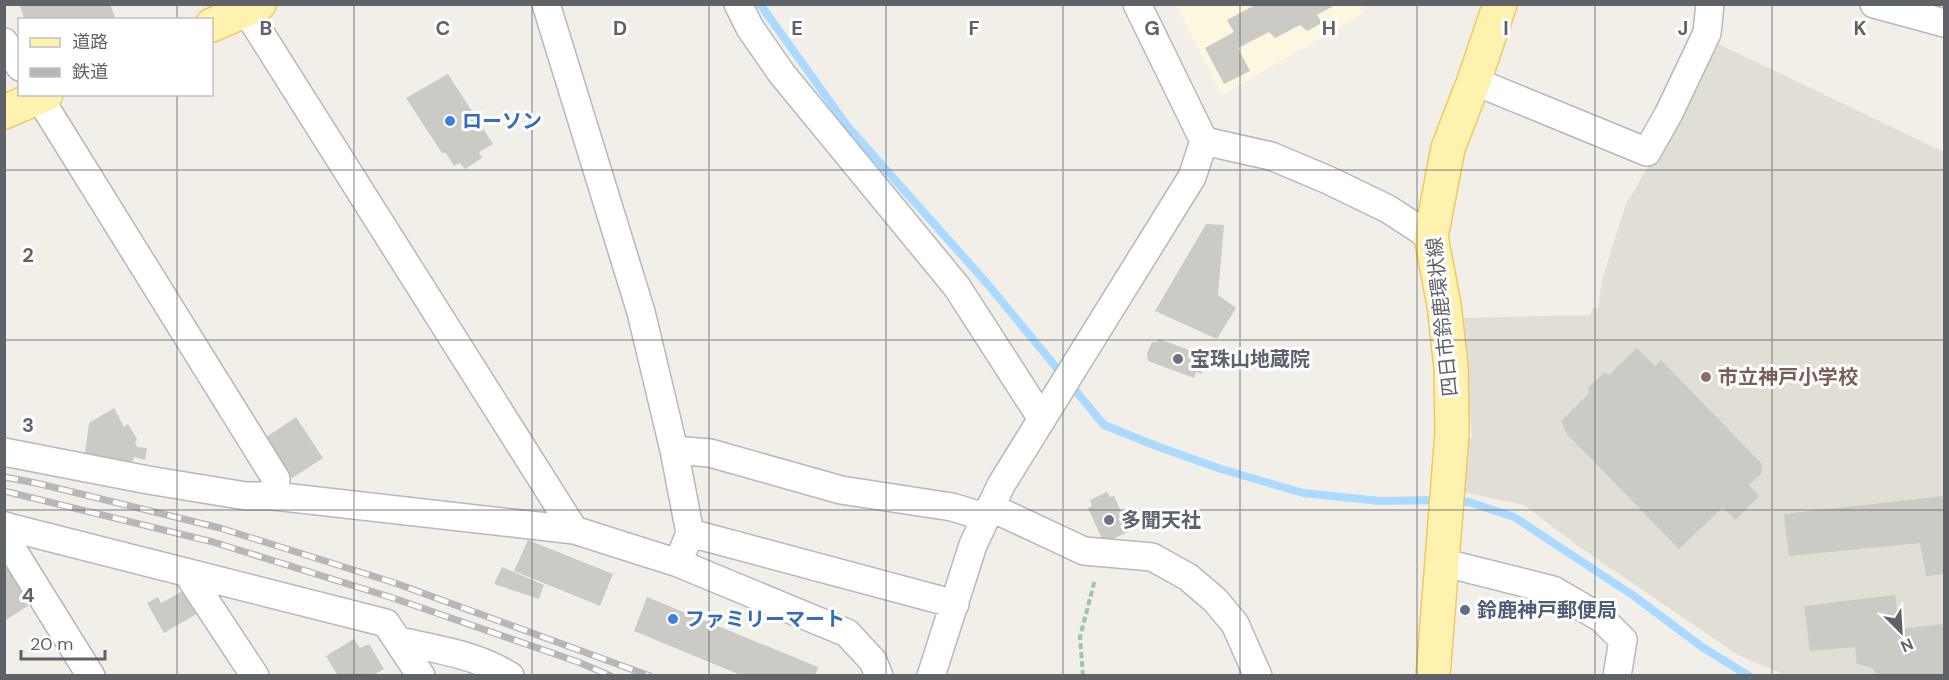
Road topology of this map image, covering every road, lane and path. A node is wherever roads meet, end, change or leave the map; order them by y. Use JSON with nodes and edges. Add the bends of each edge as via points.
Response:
{"nodes":[{"id":1,"x":546,"y":4,"type":"edge"},
{"id":2,"x":738,"y":4,"type":"edge"},
{"id":3,"x":1137,"y":4,"type":"edge"},
{"id":4,"x":1500,"y":4,"type":"edge"},
{"id":5,"x":1710,"y":4,"type":"edge"},
{"id":6,"x":1874,"y":4,"type":"edge"},
{"id":7,"x":249,"y":6,"type":"edge"},
{"id":8,"x":1944,"y":23,"type":"edge"},
{"id":9,"x":213,"y":24,"type":"edge"},
{"id":10,"x":4,"y":42,"type":"edge"},
{"id":11,"x":18,"y":64,"type":"edge"},
{"id":12,"x":1474,"y":81,"type":"junction"},
{"id":13,"x":38,"y":96,"type":"edge"},
{"id":14,"x":41,"y":96,"type":"edge"},
{"id":15,"x":4,"y":112,"type":"edge"},
{"id":16,"x":1204,"y":141,"type":"junction"},
{"id":17,"x":1431,"y":237,"type":"junction"},
{"id":18,"x":1046,"y":412,"type":"junction"},
{"id":19,"x":674,"y":450,"type":"junction"},
{"id":20,"x":4,"y":452,"type":"edge"},
{"id":21,"x":274,"y":496,"type":"junction"},
{"id":22,"x":987,"y":512,"type":"junction"},
{"id":23,"x":5,"y":526,"type":"edge"},
{"id":24,"x":573,"y":530,"type":"junction"},
{"id":25,"x":690,"y":533,"type":"junction"},
{"id":26,"x":1442,"y":550,"type":"junction"},
{"id":27,"x":1101,"y":552,"type":"junction"},
{"id":28,"x":678,"y":563,"type":"junction"},
{"id":29,"x":187,"y":573,"type":"junction"},
{"id":30,"x":955,"y":604,"type":"junction"},
{"id":31,"x":399,"y":641,"type":"junction"},
{"id":32,"x":438,"y":649,"type":"junction"},
{"id":33,"x":410,"y":672,"type":"edge"},
{"id":34,"x":91,"y":675,"type":"edge"},
{"id":35,"x":255,"y":675,"type":"edge"},
{"id":36,"x":510,"y":675,"type":"edge"},
{"id":37,"x":879,"y":675,"type":"edge"},
{"id":38,"x":931,"y":675,"type":"edge"},
{"id":39,"x":1083,"y":675,"type":"edge"},
{"id":40,"x":1258,"y":675,"type":"edge"},
{"id":41,"x":1433,"y":675,"type":"edge"},
{"id":42,"x":1617,"y":675,"type":"edge"}],
"edges":[{"from":1,"to":19,"type":"street","via":[[641,312]]},
{"from":2,"to":18,"type":"street","via":[[782,74],[957,286]]},
{"from":3,"to":16,"type":"street"},
{"from":4,"to":12,"type":"main road","name":"四日市鈴鹿環状線"},
{"from":5,"to":12,"type":"street","via":[[1707,33],[1647,152]]},
{"from":6,"to":8,"type":"street"},
{"from":7,"to":9,"type":"main road"},
{"from":7,"to":24,"type":"street"},
{"from":10,"to":11,"type":"street"},
{"from":12,"to":17,"type":"main road","name":"四日市鈴鹿環状線","via":[[1448,148]]},
{"from":13,"to":15,"type":"main road"},
{"from":14,"to":21,"type":"street","via":[[276,479]]},
{"from":16,"to":17,"type":"street","via":[[1271,156],[1328,180],[1388,209]]},
{"from":16,"to":18,"type":"street","via":[[1192,177]]},
{"from":17,"to":26,"type":"main road","name":"四日市鈴鹿環状線","via":[[1450,357],[1452,433]]},
{"from":18,"to":22,"type":"street"},
{"from":19,"to":22,"type":"street","via":[[710,453],[841,490]]},
{"from":19,"to":25,"type":"street"},
{"from":20,"to":21,"type":"street","via":[[246,496]]},
{"from":21,"to":24,"type":"street"},
{"from":22,"to":27,"type":"street","via":[[1084,551]]},
{"from":22,"to":30,"type":"street"},
{"from":23,"to":29,"type":"street"},
{"from":23,"to":34,"type":"street","via":[[14,552]]},
{"from":24,"to":28,"type":"street"},
{"from":25,"to":28,"type":"street"},
{"from":25,"to":30,"type":"street"},
{"from":26,"to":41,"type":"main road","name":"四日市鈴鹿環状線"},
{"from":26,"to":42,"type":"street","via":[[1553,591],[1601,618],[1623,640]]},
{"from":27,"to":39,"type":"path","via":[[1080,637]]},
{"from":27,"to":40,"type":"street","via":[[1152,557],[1188,577],[1235,624]]},
{"from":28,"to":37,"type":"street","via":[[848,633],[873,661]]},
{"from":29,"to":31,"type":"street","via":[[386,623]]},
{"from":29,"to":35,"type":"street"},
{"from":30,"to":38,"type":"street"},
{"from":31,"to":32,"type":"street"},
{"from":31,"to":33,"type":"street"},
{"from":32,"to":33,"type":"street"},
{"from":32,"to":36,"type":"street","via":[[493,665]]}]}
